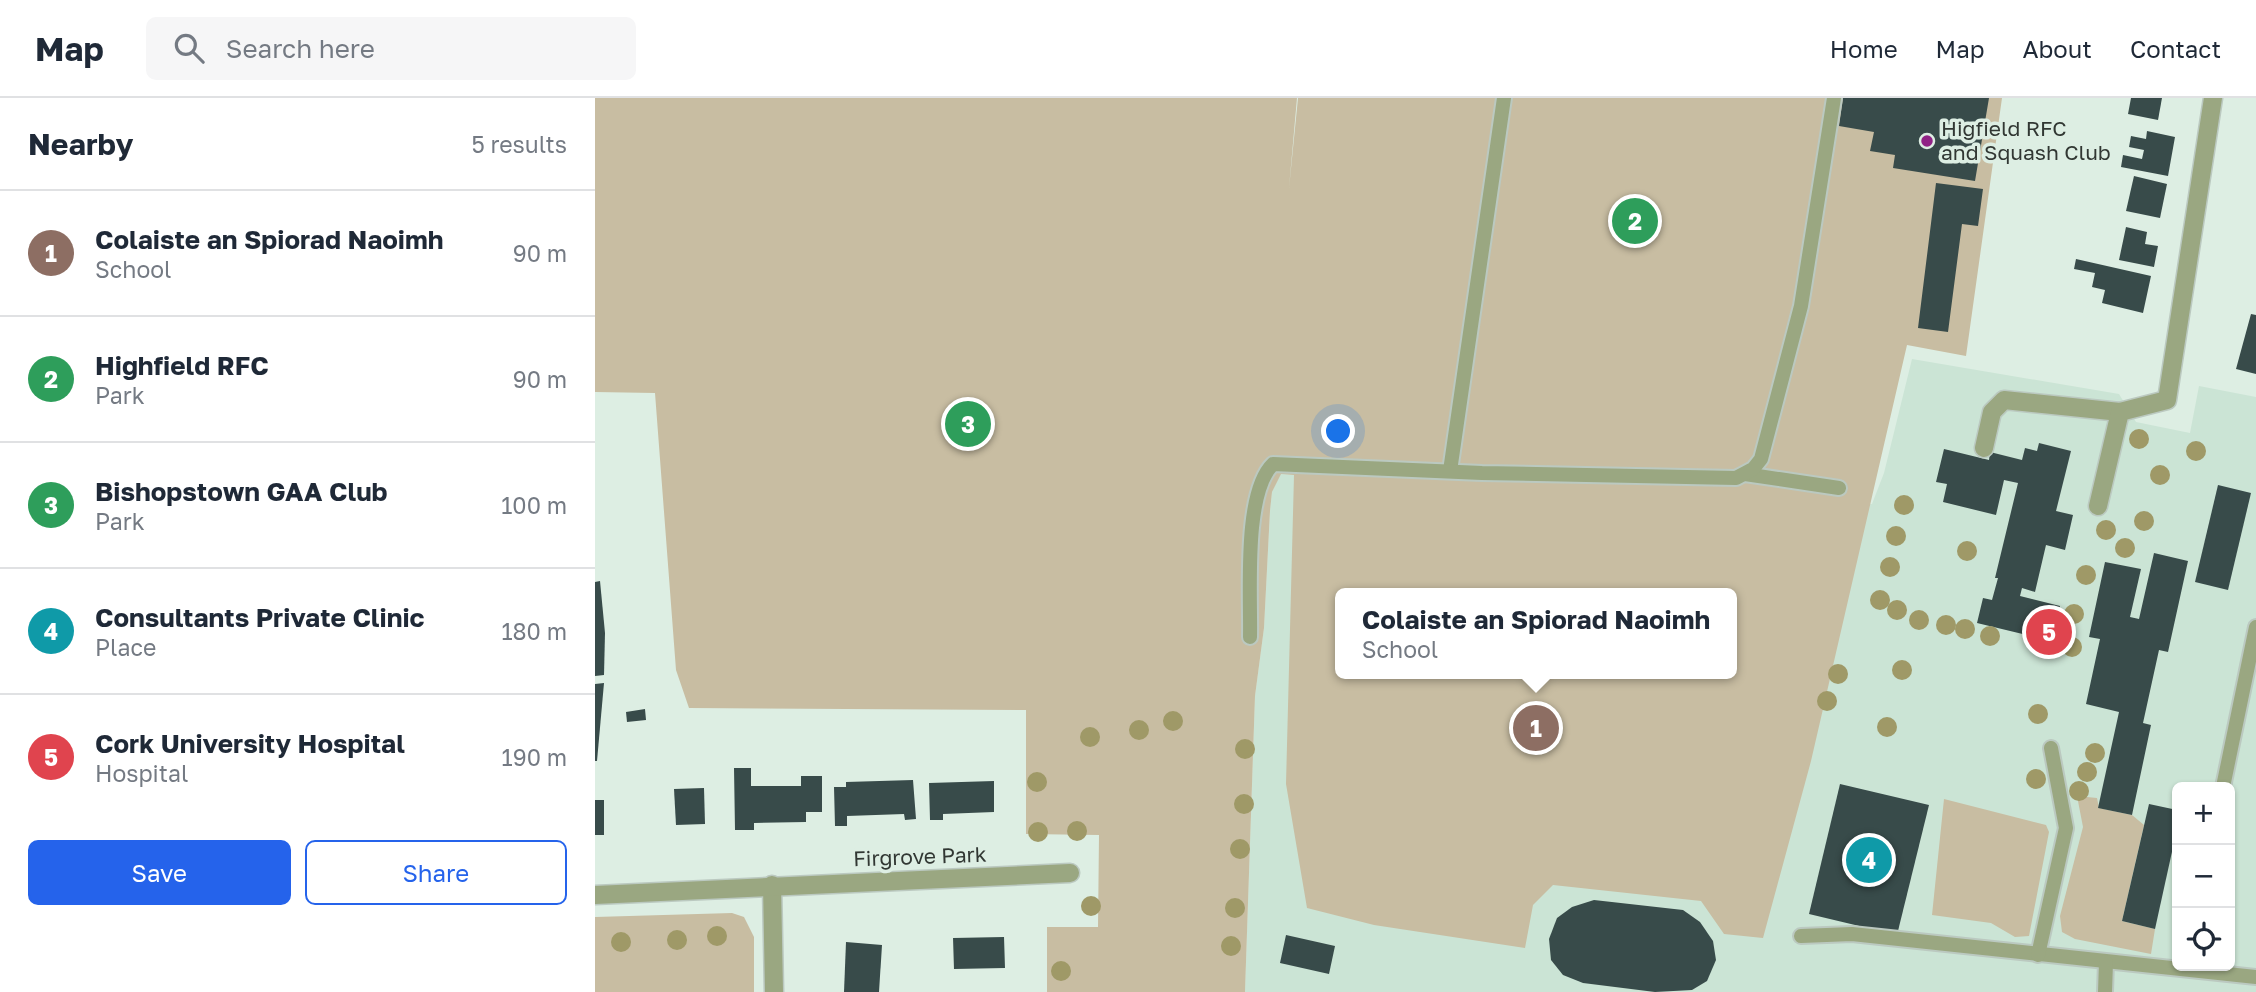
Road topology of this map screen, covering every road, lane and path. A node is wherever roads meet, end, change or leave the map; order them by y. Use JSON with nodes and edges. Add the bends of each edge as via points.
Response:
{"nodes":[{"id":1,"x":1504,"y":98,"type":"edge"},
{"id":2,"x":1834,"y":98,"type":"edge"},
{"id":3,"x":2213,"y":98,"type":"edge"},
{"id":4,"x":2120,"y":412,"type":"junction"},
{"id":5,"x":1984,"y":448,"type":"dead end"},
{"id":6,"x":1450,"y":471,"type":"junction"},
{"id":7,"x":1745,"y":474,"type":"junction"},
{"id":8,"x":1839,"y":488,"type":"dead end"},
{"id":9,"x":2098,"y":506,"type":"dead end"},
{"id":10,"x":2256,"y":627,"type":"edge"},
{"id":11,"x":1250,"y":637,"type":"dead end"},
{"id":12,"x":2051,"y":748,"type":"dead end"},
{"id":13,"x":2224,"y":782,"type":"edge"},
{"id":14,"x":1070,"y":873,"type":"dead end"},
{"id":15,"x":772,"y":886,"type":"junction"},
{"id":16,"x":595,"y":895,"type":"edge"},
{"id":17,"x":1801,"y":936,"type":"dead end"},
{"id":18,"x":2038,"y":954,"type":"junction"},
{"id":19,"x":2106,"y":962,"type":"junction"},
{"id":20,"x":2256,"y":977,"type":"edge"},
{"id":21,"x":774,"y":992,"type":"edge"},
{"id":22,"x":2105,"y":992,"type":"edge"}],
"edges":[{"from":1,"to":6,"type":"lane"},
{"from":2,"to":7,"type":"lane","via":[[1801,306],[1761,459]]},
{"from":3,"to":4,"type":"street","via":[[2167,400]]},
{"from":4,"to":5,"type":"street","via":[[2004,400],[1992,412]]},
{"from":4,"to":9,"type":"street"},
{"from":6,"to":7,"type":"lane","via":[[1736,478]]},
{"from":6,"to":11,"type":"lane","via":[[1273,464],[1265,471],[1254,514]]},
{"from":7,"to":8,"type":"lane"},
{"from":10,"to":13,"type":"lane"},
{"from":12,"to":18,"type":"lane","via":[[2066,828]]},
{"from":14,"to":15,"type":"street","name":"Firgrove Park"},
{"from":15,"to":16,"type":"street","name":"Firgrove Park"},
{"from":15,"to":21,"type":"street"},
{"from":17,"to":18,"type":"lane","via":[[1852,934]]},
{"from":18,"to":19,"type":"lane"},
{"from":19,"to":20,"type":"lane"},
{"from":19,"to":22,"type":"lane"}]}
